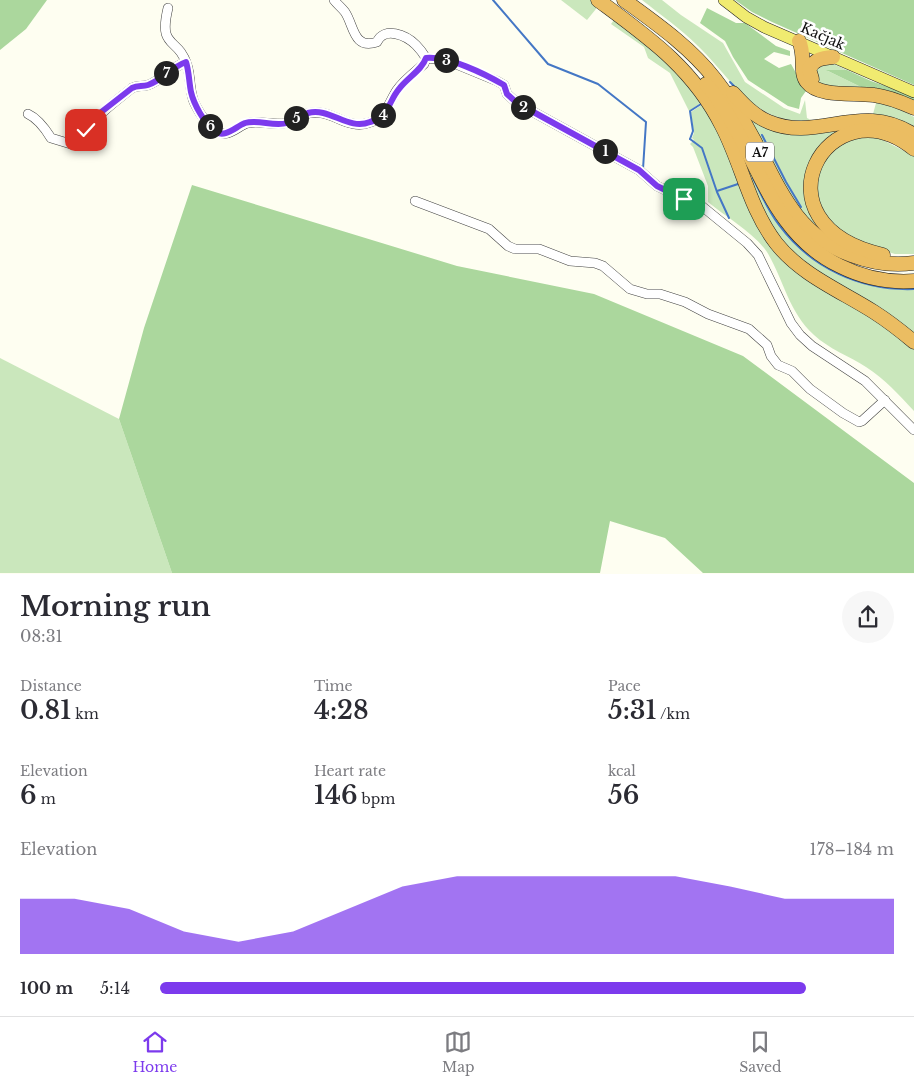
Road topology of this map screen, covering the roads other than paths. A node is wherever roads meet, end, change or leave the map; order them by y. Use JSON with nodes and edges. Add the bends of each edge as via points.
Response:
{"nodes":[{"id":1,"x":334,"y":0,"type":"edge"},
{"id":2,"x":598,"y":0,"type":"edge"},
{"id":3,"x":607,"y":0,"type":"edge"},
{"id":4,"x":624,"y":0,"type":"edge"},
{"id":5,"x":632,"y":0,"type":"edge"},
{"id":6,"x":724,"y":0,"type":"edge"},
{"id":7,"x":168,"y":8,"type":"dead end"},
{"id":8,"x":799,"y":41,"type":"junction"},
{"id":9,"x":833,"y":57,"type":"junction"},
{"id":10,"x":426,"y":58,"type":"junction"},
{"id":11,"x":186,"y":62,"type":"junction"},
{"id":12,"x":817,"y":88,"type":"junction"},
{"id":13,"x":914,"y":92,"type":"edge"},
{"id":14,"x":914,"y":108,"type":"edge"},
{"id":15,"x":28,"y":114,"type":"dead end"},
{"id":16,"x":914,"y":135,"type":"edge"},
{"id":17,"x":914,"y":150,"type":"edge"},
{"id":18,"x":415,"y":201,"type":"dead end"},
{"id":19,"x":914,"y":258,"type":"edge"},
{"id":20,"x":914,"y":263,"type":"edge"},
{"id":21,"x":914,"y":281,"type":"edge"},
{"id":22,"x":914,"y":342,"type":"edge"},
{"id":23,"x":885,"y":400,"type":"junction"},
{"id":24,"x":914,"y":430,"type":"edge"}],
"edges":[{"from":1,"to":10,"type":"street","via":[[345,12],[354,35],[362,42],[371,44],[391,33],[416,44]]},
{"from":2,"to":22,"type":"highway","via":[[665,51],[696,85],[722,125],[754,206],[777,244],[806,271],[874,312]]},
{"from":3,"to":21,"type":"highway","number":"A7","via":[[667,45],[709,88],[745,143],[782,217],[802,240],[824,258],[857,275]]},
{"from":4,"to":20,"type":"highway","number":"A7","via":[[682,44],[715,78],[739,113],[790,208],[810,231],[838,250],[861,259],[892,264]]},
{"from":5,"to":16,"type":"highway","via":[[686,41],[748,109],[768,122],[804,128],[850,121],[879,121]]},
{"from":6,"to":8,"type":"main road","name":"Kačjak","via":[[764,27]]},
{"from":7,"to":11,"type":"street","via":[[164,32]]},
{"from":8,"to":9,"type":"main road","name":"Kačjak"},
{"from":8,"to":12,"type":"highway","via":[[804,55],[804,76]]},
{"from":9,"to":12,"type":"highway","via":[[817,60],[810,66]]},
{"from":9,"to":13,"type":"main road","name":"Kačjak"},
{"from":10,"to":11,"type":"street","via":[[424,64],[397,90],[388,110],[368,123],[353,125],[335,116],[310,113],[288,123],[246,123],[223,134],[215,132],[194,102]]},
{"from":10,"to":23,"type":"street","via":[[446,60],[497,81],[517,103],[639,170],[657,186],[698,203],[758,255],[800,335],[865,381]]},
{"from":11,"to":15,"type":"street","via":[[148,85],[132,88],[100,113],[81,141],[74,145],[51,138]]},
{"from":12,"to":14,"type":"highway","via":[[826,92],[886,97]]},
{"from":17,"to":19,"type":"highway","via":[[882,133],[871,131],[847,135],[828,146],[815,162],[810,190],[819,216],[848,242],[872,253]]},
{"from":18,"to":23,"type":"street","via":[[489,229],[515,249],[540,249],[570,261],[595,263],[630,288],[685,302],[749,329],[766,345],[778,365],[792,371],[810,389],[859,422]]},
{"from":23,"to":24,"type":"street"}]}
